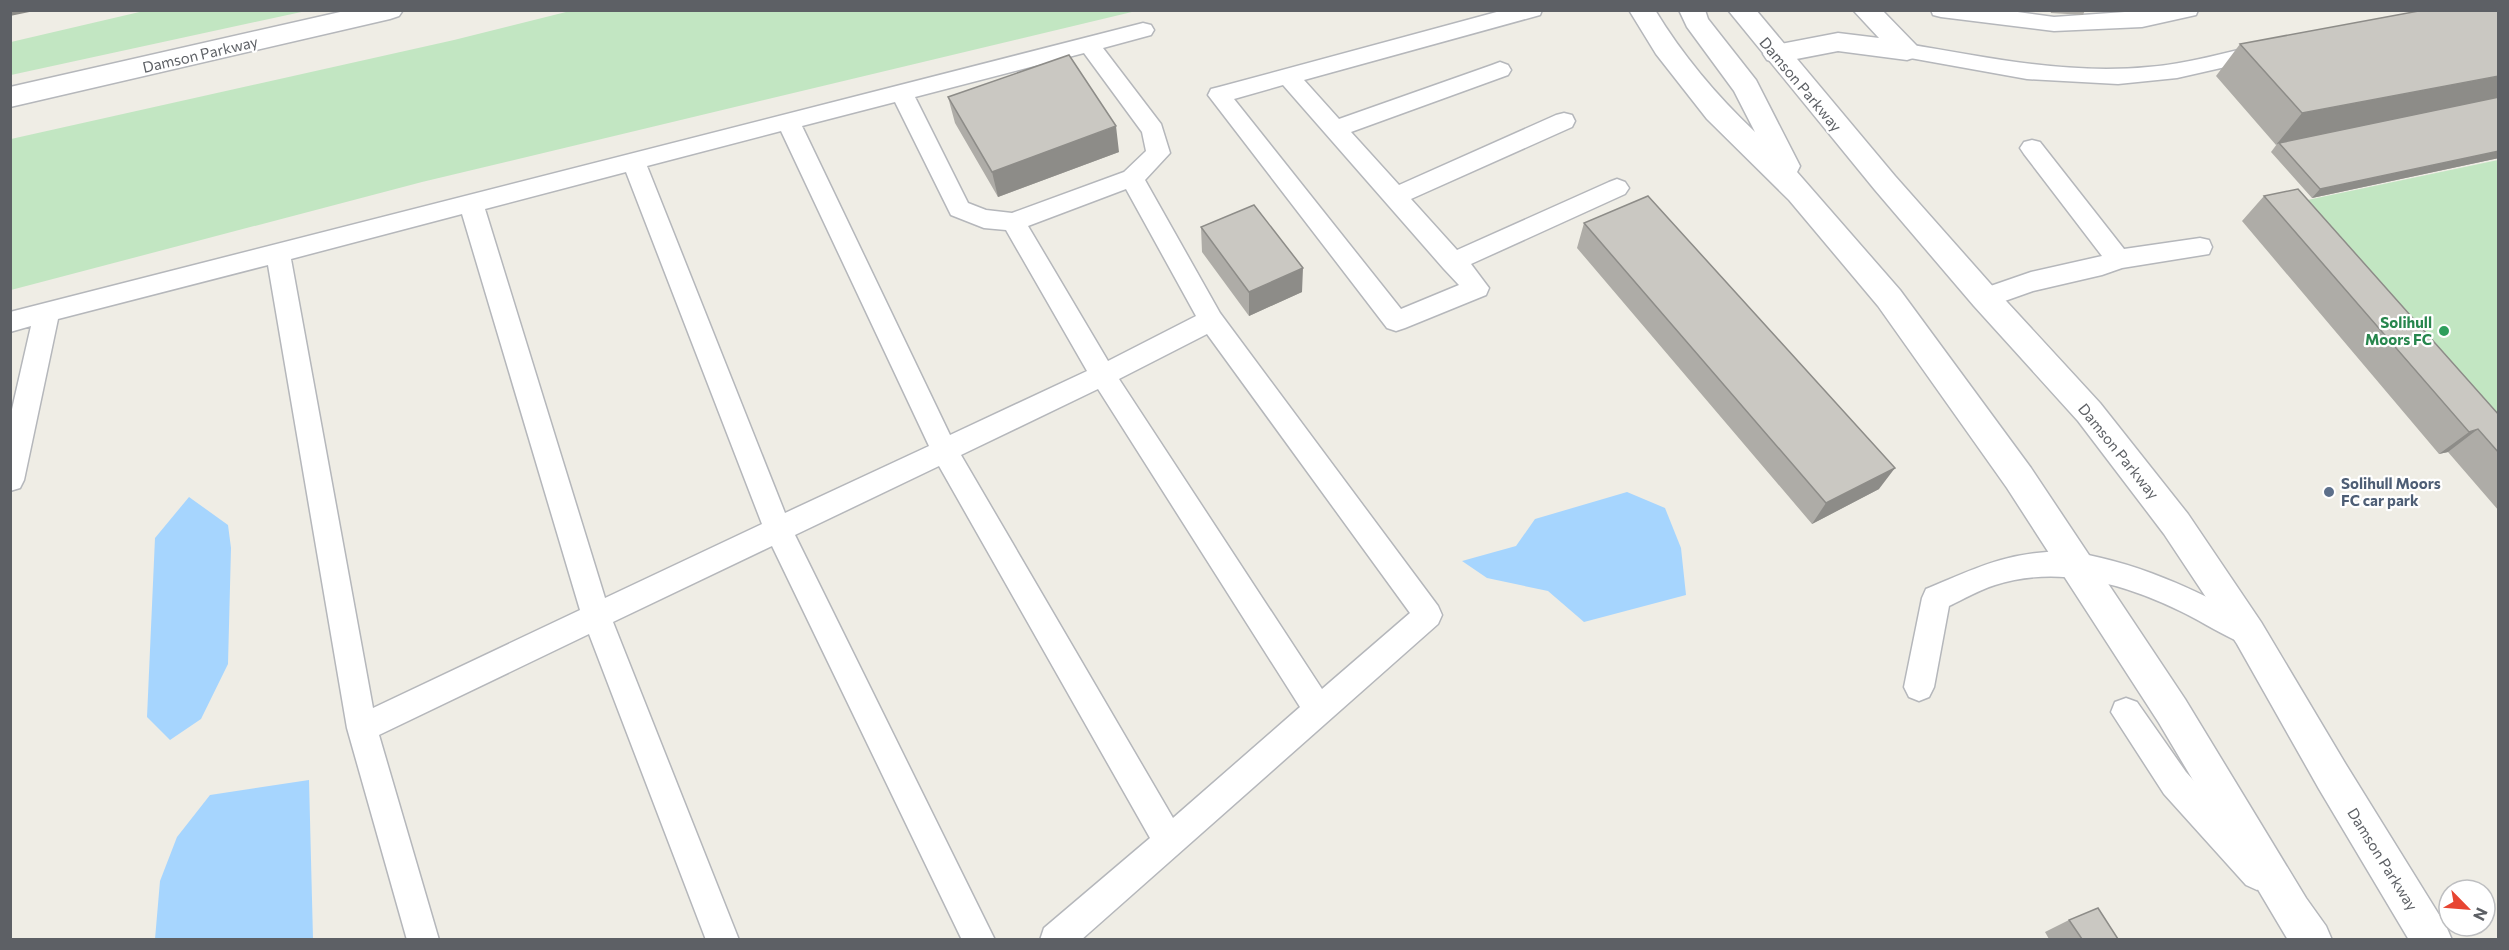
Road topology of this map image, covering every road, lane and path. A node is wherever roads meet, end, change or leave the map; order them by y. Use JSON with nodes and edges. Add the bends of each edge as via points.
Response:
{"nodes":[{"id":1,"x":390,"y":10,"type":"edge"},
{"id":2,"x":1532,"y":10,"type":"edge"},
{"id":3,"x":1642,"y":10,"type":"edge"},
{"id":4,"x":1692,"y":10,"type":"edge"},
{"id":5,"x":1741,"y":10,"type":"edge"},
{"id":6,"x":1866,"y":10,"type":"edge"},
{"id":7,"x":1941,"y":10,"type":"edge"},
{"id":8,"x":2188,"y":10,"type":"edge"},
{"id":9,"x":1143,"y":30,"type":"dead end"},
{"id":10,"x":1089,"y":44,"type":"junction"},
{"id":11,"x":2289,"y":46,"type":"edge"},
{"id":12,"x":1907,"y":51,"type":"junction"},
{"id":13,"x":1776,"y":54,"type":"junction"},
{"id":14,"x":1500,"y":70,"type":"dead end"},
{"id":15,"x":1288,"y":76,"type":"junction"},
{"id":16,"x":901,"y":92,"type":"junction"},
{"id":17,"x":10,"y":98,"type":"edge"},
{"id":18,"x":788,"y":121,"type":"junction"},
{"id":19,"x":1564,"y":121,"type":"dead end"},
{"id":20,"x":1335,"y":129,"type":"junction"},
{"id":21,"x":2032,"y":148,"type":"dead end"},
{"id":22,"x":633,"y":161,"type":"junction"},
{"id":23,"x":1132,"y":178,"type":"junction"},
{"id":24,"x":1617,"y":188,"type":"dead end"},
{"id":25,"x":1799,"y":192,"type":"junction"},
{"id":26,"x":1395,"y":196,"type":"junction"},
{"id":27,"x":471,"y":203,"type":"junction"},
{"id":28,"x":1013,"y":222,"type":"junction"},
{"id":29,"x":2200,"y":247,"type":"dead end"},
{"id":30,"x":278,"y":254,"type":"junction"},
{"id":31,"x":2118,"y":259,"type":"junction"},
{"id":32,"x":1453,"y":262,"type":"junction"},
{"id":33,"x":1985,"y":298,"type":"junction"},
{"id":34,"x":47,"y":312,"type":"junction"},
{"id":35,"x":1211,"y":320,"type":"junction"},
{"id":36,"x":10,"y":322,"type":"edge"},
{"id":37,"x":1103,"y":375,"type":"junction"},
{"id":38,"x":944,"y":450,"type":"junction"},
{"id":39,"x":10,"y":480,"type":"edge"},
{"id":40,"x":778,"y":529,"type":"junction"},
{"id":41,"x":2076,"y":564,"type":"junction"},
{"id":42,"x":596,"y":616,"type":"junction"},
{"id":43,"x":2249,"y":633,"type":"junction"},
{"id":44,"x":1919,"y":687,"type":"dead end"},
{"id":45,"x":1319,"y":710,"type":"junction"},
{"id":46,"x":2126,"y":712,"type":"dead end"},
{"id":47,"x":362,"y":728,"type":"junction"},
{"id":48,"x":1169,"y":841,"type":"junction"},
{"id":49,"x":2302,"y":926,"type":"edge"},
{"id":50,"x":423,"y":939,"type":"edge"},
{"id":51,"x":723,"y":939,"type":"edge"},
{"id":52,"x":979,"y":939,"type":"edge"},
{"id":53,"x":1056,"y":939,"type":"edge"},
{"id":54,"x":2432,"y":939,"type":"edge"}],
"edges":[{"from":1,"to":17,"type":"street","name":"Damson Parkway"},
{"from":2,"to":15,"type":"lane"},
{"from":3,"to":25,"type":"street","via":[[1665,48],[1717,112]]},
{"from":4,"to":25,"type":"street","via":[[1696,21],[1746,87]]},
{"from":5,"to":13,"type":"street","name":"Damson Parkway"},
{"from":6,"to":12,"type":"street"},
{"from":7,"to":8,"type":"lane","via":[[2054,24],[2142,20]]},
{"from":9,"to":10,"type":"lane"},
{"from":10,"to":16,"type":"lane"},
{"from":10,"to":23,"type":"lane","via":[[1153,130],[1158,153]]},
{"from":11,"to":12,"type":"lane","via":[[2150,75],[2091,77],[2033,73]]},
{"from":12,"to":13,"type":"street","via":[[1838,42]]},
{"from":13,"to":33,"type":"street","name":"Damson Parkway"},
{"from":14,"to":20,"type":"lane"},
{"from":15,"to":20,"type":"lane"},
{"from":15,"to":32,"type":"lane","via":[[1219,95],[1396,321],[1478,288]]},
{"from":16,"to":18,"type":"lane"},
{"from":16,"to":28,"type":"lane","via":[[959,209],[984,219]]},
{"from":18,"to":22,"type":"lane"},
{"from":18,"to":38,"type":"lane"},
{"from":19,"to":26,"type":"lane"},
{"from":20,"to":26,"type":"lane"},
{"from":21,"to":31,"type":"lane"},
{"from":22,"to":27,"type":"lane"},
{"from":22,"to":40,"type":"lane"},
{"from":23,"to":28,"type":"lane"},
{"from":23,"to":35,"type":"lane"},
{"from":24,"to":32,"type":"lane"},
{"from":25,"to":41,"type":"street","via":[[1889,298]]},
{"from":26,"to":32,"type":"lane"},
{"from":27,"to":30,"type":"lane"},
{"from":27,"to":42,"type":"lane"},
{"from":28,"to":37,"type":"lane"},
{"from":29,"to":31,"type":"lane"},
{"from":30,"to":34,"type":"lane"},
{"from":30,"to":47,"type":"lane"},
{"from":31,"to":33,"type":"lane"},
{"from":33,"to":43,"type":"street","name":"Damson Parkway","via":[[2089,412],[2176,524]]},
{"from":34,"to":36,"type":"lane"},
{"from":34,"to":39,"type":"lane"},
{"from":35,"to":37,"type":"lane"},
{"from":35,"to":45,"type":"lane","via":[[1428,615]]},
{"from":37,"to":38,"type":"lane"},
{"from":37,"to":45,"type":"lane"},
{"from":38,"to":40,"type":"lane"},
{"from":38,"to":48,"type":"lane"},
{"from":40,"to":42,"type":"lane"},
{"from":40,"to":52,"type":"lane"},
{"from":41,"to":43,"type":"lane","via":[[2124,574],[2179,594]]},
{"from":41,"to":44,"type":"lane","via":[[1996,572],[1936,598]]},
{"from":41,"to":49,"type":"street","via":[[2172,711]]},
{"from":42,"to":47,"type":"lane"},
{"from":42,"to":51,"type":"lane"},
{"from":43,"to":54,"type":"street","name":"Damson Parkway"},
{"from":45,"to":48,"type":"lane"},
{"from":46,"to":49,"type":"lane","via":[[2175,783]]},
{"from":47,"to":50,"type":"lane"},
{"from":48,"to":53,"type":"lane"}]}
